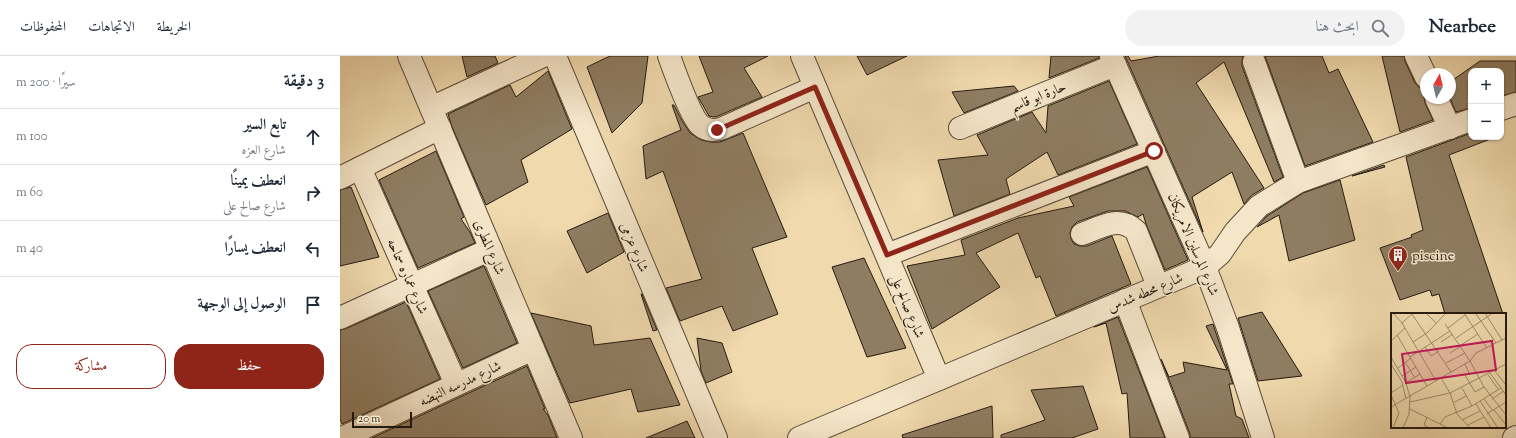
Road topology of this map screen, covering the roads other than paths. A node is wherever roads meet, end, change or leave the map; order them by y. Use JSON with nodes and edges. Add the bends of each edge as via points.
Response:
{"nodes":[{"id":1,"x":410,"y":56,"type":"edge"},
{"id":2,"x":543,"y":56,"type":"edge"},
{"id":3,"x":555,"y":56,"type":"edge"},
{"id":4,"x":668,"y":56,"type":"edge"},
{"id":5,"x":802,"y":56,"type":"edge"},
{"id":6,"x":1416,"y":56,"type":"edge"},
{"id":7,"x":1113,"y":60,"type":"edge"},
{"id":8,"x":1254,"y":62,"type":"dead end"},
{"id":9,"x":1422,"y":68,"type":"edge"},
{"id":10,"x":815,"y":87,"type":"junction"},
{"id":11,"x":1439,"y":104,"type":"edge"},
{"id":12,"x":1516,"y":104,"type":"edge"},
{"id":13,"x":432,"y":108,"type":"junction"},
{"id":14,"x":1504,"y":108,"type":"edge"},
{"id":15,"x":1468,"y":121,"type":"edge"},
{"id":16,"x":440,"y":128,"type":"junction"},
{"id":17,"x":960,"y":128,"type":"dead end"},
{"id":18,"x":1450,"y":128,"type":"junction"},
{"id":19,"x":1154,"y":151,"type":"junction"},
{"id":20,"x":360,"y":168,"type":"junction"},
{"id":21,"x":340,"y":178,"type":"edge"},
{"id":22,"x":1298,"y":182,"type":"junction"},
{"id":23,"x":1082,"y":234,"type":"dead end"},
{"id":24,"x":491,"y":249,"type":"junction"},
{"id":25,"x":887,"y":255,"type":"junction"},
{"id":26,"x":1205,"y":267,"type":"junction"},
{"id":27,"x":412,"y":285,"type":"junction"},
{"id":28,"x":1158,"y":286,"type":"junction"},
{"id":29,"x":1125,"y":300,"type":"junction"},
{"id":30,"x":340,"y":318,"type":"edge"},
{"id":31,"x":534,"y":349,"type":"junction"},
{"id":32,"x":939,"y":379,"type":"junction"},
{"id":33,"x":456,"y":384,"type":"junction"},
{"id":34,"x":342,"y":438,"type":"edge"},
{"id":35,"x":571,"y":438,"type":"edge"},
{"id":36,"x":716,"y":438,"type":"edge"},
{"id":37,"x":798,"y":438,"type":"edge"},
{"id":38,"x":1178,"y":438,"type":"edge"},
{"id":39,"x":1264,"y":438,"type":"edge"}],
"edges":[{"from":1,"to":13,"type":"street","name":"شارع المطرى"},
{"from":2,"to":13,"type":"street"},
{"from":3,"to":36,"type":"street","name":"شارع عزمى"},
{"from":4,"to":10,"type":"street","via":[[695,119],[698,124],[710,130],[723,128]]},
{"from":5,"to":10,"type":"street","name":"شارع صالح على"},
{"from":6,"to":9,"type":"street"},
{"from":7,"to":17,"type":"street","name":"حارة ابو قاسم"},
{"from":7,"to":19,"type":"street","name":"شارع المرسلين الامريكان"},
{"from":8,"to":22,"type":"street"},
{"from":10,"to":25,"type":"street","name":"شارع صالح على"},
{"from":11,"to":18,"type":"street"},
{"from":12,"to":14,"type":"street"},
{"from":13,"to":16,"type":"street","name":"شارع المطرى"},
{"from":15,"to":18,"type":"street","name":"شارع محطه شدس"},
{"from":16,"to":20,"type":"street"},
{"from":16,"to":24,"type":"street","name":"شارع المطرى"},
{"from":18,"to":22,"type":"street","name":"شارع محطه شدس"},
{"from":19,"to":25,"type":"street"},
{"from":19,"to":26,"type":"street","name":"شارع المرسلين الامريكان"},
{"from":20,"to":21,"type":"street"},
{"from":20,"to":27,"type":"street","name":"شارع عماره سماحه"},
{"from":22,"to":26,"type":"street","name":"شارع محطه شدس","via":[[1259,206],[1235,232],[1220,254]]},
{"from":23,"to":28,"type":"street","via":[[1119,222],[1131,226],[1136,230]]},
{"from":24,"to":27,"type":"street"},
{"from":24,"to":31,"type":"street","name":"شارع المطرى"},
{"from":25,"to":32,"type":"street","name":"شارع صالح على"},
{"from":26,"to":28,"type":"street","name":"شارع محطه شدس"},
{"from":26,"to":39,"type":"street","name":"شارع المرسلين الامريكان"},
{"from":27,"to":30,"type":"street"},
{"from":27,"to":33,"type":"street","name":"شارع عماره سماحه"},
{"from":28,"to":29,"type":"street","name":"شارع محطه شدس"},
{"from":29,"to":32,"type":"street","name":"شارع محطه شدس"},
{"from":29,"to":38,"type":"street"},
{"from":31,"to":33,"type":"street","name":"شارع مدرسه النهضه"},
{"from":31,"to":35,"type":"street","name":"شارع المطرى"},
{"from":32,"to":37,"type":"street","name":"شارع محطه شدس"},
{"from":33,"to":34,"type":"street","name":"شارع مدرسه النهضه"}]}
